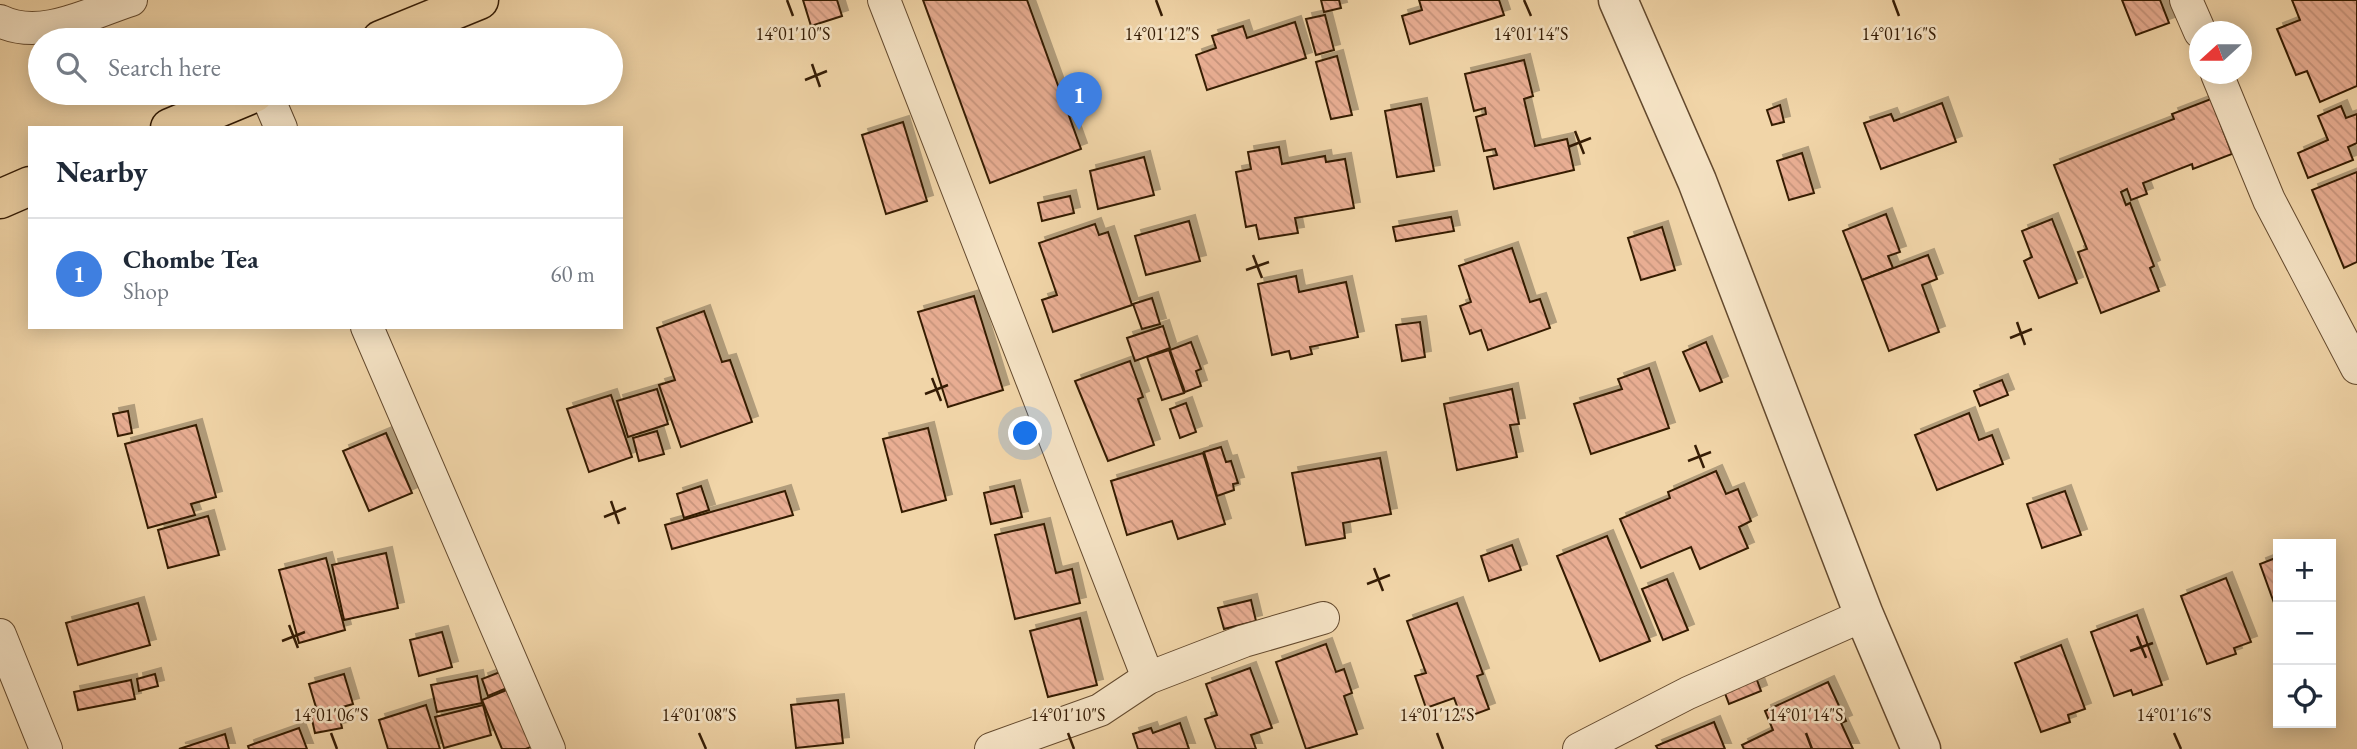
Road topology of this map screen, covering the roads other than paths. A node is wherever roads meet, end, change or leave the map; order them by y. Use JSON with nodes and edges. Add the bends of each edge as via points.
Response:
{"nodes":[{"id":1,"x":131,"y":0,"type":"edge"},
{"id":2,"x":480,"y":0,"type":"edge"},
{"id":3,"x":884,"y":0,"type":"edge"},
{"id":4,"x":1618,"y":0,"type":"edge"},
{"id":5,"x":2186,"y":0,"type":"edge"},
{"id":6,"x":0,"y":21,"type":"edge"},
{"id":7,"x":2195,"y":21,"type":"edge"},
{"id":8,"x":47,"y":28,"type":"edge"},
{"id":9,"x":411,"y":28,"type":"edge"},
{"id":10,"x":28,"y":29,"type":"edge"},
{"id":11,"x":2221,"y":84,"type":"edge"},
{"id":12,"x":225,"y":105,"type":"edge"},
{"id":13,"x":271,"y":105,"type":"edge"},
{"id":14,"x":175,"y":126,"type":"edge"},
{"id":15,"x":280,"y":126,"type":"edge"},
{"id":16,"x":28,"y":187,"type":"edge"},
{"id":17,"x":0,"y":199,"type":"edge"},
{"id":18,"x":368,"y":329,"type":"edge"},
{"id":19,"x":2357,"y":368,"type":"edge"},
{"id":20,"x":1864,"y":615,"type":"junction"},
{"id":21,"x":1323,"y":618,"type":"dead end"},
{"id":22,"x":0,"y":635,"type":"edge"},
{"id":23,"x":1148,"y":678,"type":"junction"},
{"id":24,"x":46,"y":749,"type":"edge"},
{"id":25,"x":549,"y":749,"type":"edge"},
{"id":26,"x":991,"y":749,"type":"edge"},
{"id":27,"x":1578,"y":749,"type":"edge"},
{"id":28,"x":1921,"y":749,"type":"edge"}],
"edges":[{"from":1,"to":8,"type":"street"},
{"from":2,"to":9,"type":"highway"},
{"from":3,"to":23,"type":"street"},
{"from":4,"to":20,"type":"street","via":[[1696,181]]},
{"from":5,"to":7,"type":"street"},
{"from":6,"to":10,"type":"street"},
{"from":11,"to":19,"type":"street","via":[[2269,200]]},
{"from":12,"to":14,"type":"highway"},
{"from":13,"to":15,"type":"street"},
{"from":16,"to":17,"type":"highway"},
{"from":18,"to":25,"type":"street"},
{"from":20,"to":27,"type":"street","via":[[1688,693]]},
{"from":20,"to":28,"type":"street"},
{"from":21,"to":23,"type":"street","via":[[1244,641]]},
{"from":22,"to":24,"type":"street"},
{"from":23,"to":26,"type":"street","via":[[1100,710]]}]}
